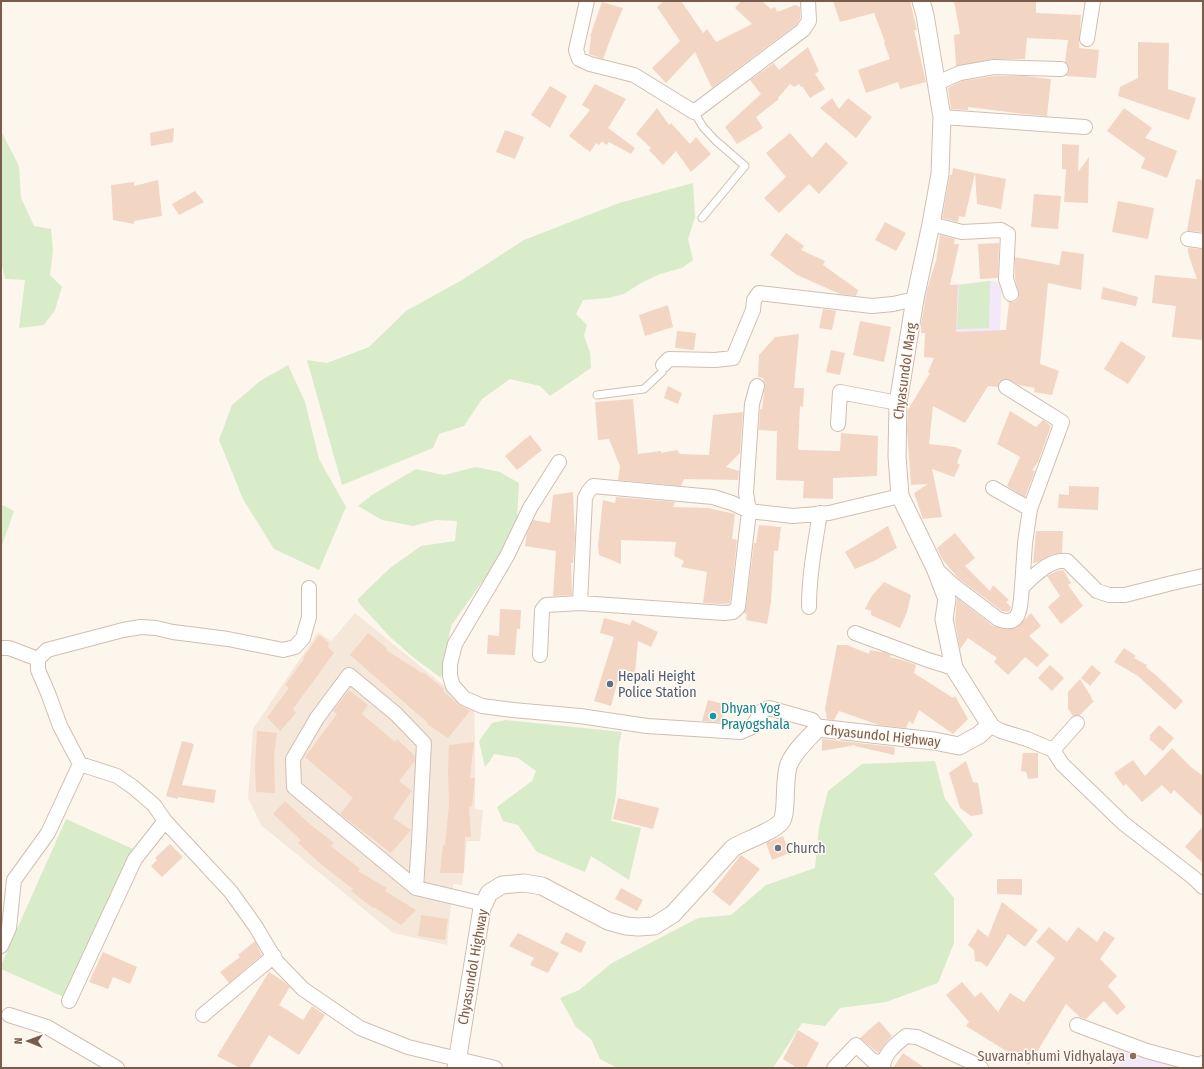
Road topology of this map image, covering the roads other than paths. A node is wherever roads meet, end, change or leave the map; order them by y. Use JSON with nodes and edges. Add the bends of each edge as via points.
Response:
{"nodes":[{"id":1,"x":587,"y":1,"type":"edge"},
{"id":2,"x":808,"y":1,"type":"edge"},
{"id":3,"x":921,"y":1,"type":"edge"},
{"id":4,"x":1093,"y":1,"type":"edge"},
{"id":5,"x":1087,"y":39,"type":"dead end"},
{"id":6,"x":1061,"y":70,"type":"dead end"},
{"id":7,"x":937,"y":83,"type":"junction"},
{"id":8,"x":694,"y":112,"type":"junction"},
{"id":9,"x":942,"y":117,"type":"junction"},
{"id":10,"x":1085,"y":128,"type":"dead end"},
{"id":11,"x":702,"y":218,"type":"dead end"},
{"id":12,"x":931,"y":224,"type":"junction"},
{"id":13,"x":1188,"y":239,"type":"dead end"},
{"id":14,"x":1203,"y":241,"type":"edge"},
{"id":15,"x":1011,"y":294,"type":"dead end"},
{"id":16,"x":915,"y":299,"type":"junction"},
{"id":17,"x":663,"y":365,"type":"joint"},
{"id":18,"x":757,"y":386,"type":"dead end"},
{"id":19,"x":1006,"y":387,"type":"dead end"},
{"id":20,"x":597,"y":395,"type":"dead end"},
{"id":21,"x":898,"y":403,"type":"junction"},
{"id":22,"x":838,"y":424,"type":"dead end"},
{"id":23,"x":559,"y":462,"type":"dead end"},
{"id":24,"x":993,"y":488,"type":"dead end"},
{"id":25,"x":900,"y":496,"type":"junction"},
{"id":26,"x":1030,"y":508,"type":"junction"},
{"id":27,"x":749,"y":511,"type":"junction"},
{"id":28,"x":820,"y":514,"type":"junction"},
{"id":29,"x":935,"y":568,"type":"junction"},
{"id":30,"x":1203,"y":576,"type":"edge"},
{"id":31,"x":1022,"y":587,"type":"junction"},
{"id":32,"x":309,"y":588,"type":"dead end"},
{"id":33,"x":580,"y":603,"type":"junction"},
{"id":34,"x":808,"y":607,"type":"dead end"},
{"id":35,"x":855,"y":632,"type":"dead end"},
{"id":36,"x":1,"y":648,"type":"edge"},
{"id":37,"x":540,"y":655,"type":"dead end"},
{"id":38,"x":38,"y":659,"type":"junction"},
{"id":39,"x":954,"y":668,"type":"junction"},
{"id":40,"x":1077,"y":723,"type":"dead end"},
{"id":41,"x":990,"y":724,"type":"junction"},
{"id":42,"x":818,"y":728,"type":"junction"},
{"id":43,"x":1053,"y":750,"type":"junction"},
{"id":44,"x":80,"y":764,"type":"junction"},
{"id":45,"x":166,"y":821,"type":"junction"},
{"id":46,"x":1200,"y":878,"type":"edge"},
{"id":47,"x":416,"y":888,"type":"junction"},
{"id":48,"x":484,"y":904,"type":"junction"},
{"id":49,"x":1,"y":946,"type":"edge"},
{"id":50,"x":274,"y":956,"type":"junction"},
{"id":51,"x":69,"y":1001,"type":"dead end"},
{"id":52,"x":9,"y":1015,"type":"dead end"},
{"id":53,"x":203,"y":1015,"type":"dead end"},
{"id":54,"x":1077,"y":1025,"type":"dead end"},
{"id":55,"x":1203,"y":1063,"type":"edge"},
{"id":56,"x":456,"y":1064,"type":"edge"},
{"id":57,"x":883,"y":1065,"type":"edge"},
{"id":58,"x":117,"y":1068,"type":"edge"},
{"id":59,"x":495,"y":1068,"type":"edge"},
{"id":60,"x":834,"y":1068,"type":"edge"},
{"id":61,"x":980,"y":1068,"type":"edge"}],
"edges":[{"from":1,"to":8,"type":"street","via":[[576,50],[580,59],[634,75]]},
{"from":2,"to":8,"type":"street","via":[[809,21],[803,30]]},
{"from":3,"to":7,"type":"street","name":"Chyasundol Marg"},
{"from":4,"to":5,"type":"street"},
{"from":6,"to":7,"type":"street","via":[[994,67],[960,73]]},
{"from":7,"to":9,"type":"street","name":"Chyasundol Marg"},
{"from":8,"to":11,"type":"lane","via":[[715,140],[745,166]]},
{"from":9,"to":10,"type":"street"},
{"from":9,"to":12,"type":"street","name":"Chyasundol Marg","via":[[940,174]]},
{"from":12,"to":15,"type":"street","via":[[962,232],[1001,230],[1008,234],[1006,279]]},
{"from":12,"to":16,"type":"street","name":"Chyasundol Marg"},
{"from":13,"to":14,"type":"street"},
{"from":16,"to":17,"type":"street","via":[[872,306],[759,293],[754,300],[753,310],[733,358],[669,359]]},
{"from":16,"to":21,"type":"street","name":"Chyasundol Marg"},
{"from":17,"to":20,"type":"lane","via":[[662,372],[644,389]]},
{"from":18,"to":27,"type":"street","via":[[752,404],[746,493]]},
{"from":19,"to":26,"type":"street","via":[[1062,422]]},
{"from":21,"to":22,"type":"street","via":[[840,392]]},
{"from":21,"to":25,"type":"street","name":"Chyasundol Marg","via":[[896,456]]},
{"from":23,"to":42,"type":"street","via":[[530,508],[507,556],[455,644],[450,676],[453,686],[464,698],[482,706],[513,710],[647,726],[741,732],[752,727],[763,710],[769,708],[812,720]]},
{"from":24,"to":26,"type":"street"},
{"from":25,"to":28,"type":"street"},
{"from":25,"to":29,"type":"street","name":"Chyasundol Marg"},
{"from":26,"to":31,"type":"street"},
{"from":27,"to":28,"type":"street","via":[[793,516]]},
{"from":27,"to":33,"type":"street","via":[[738,607],[734,612]]},
{"from":27,"to":33,"type":"street","via":[[712,497],[593,486],[585,498]]},
{"from":28,"to":34,"type":"street","via":[[808,590]]},
{"from":29,"to":31,"type":"street","via":[[952,584],[1002,621],[1016,619]]},
{"from":29,"to":39,"type":"street","name":"Chyasundol Marg","via":[[947,599],[944,619]]},
{"from":30,"to":31,"type":"street","via":[[1125,595],[1109,595],[1097,591],[1067,561],[1062,561],[1042,569]]},
{"from":32,"to":38,"type":"street","via":[[309,617],[303,638],[295,647],[283,650],[228,639],[141,627],[47,650]]},
{"from":33,"to":37,"type":"street","via":[[546,605],[542,610]]},
{"from":35,"to":39,"type":"street"},
{"from":36,"to":38,"type":"street","via":[[9,648]]},
{"from":38,"to":44,"type":"street","via":[[38,670],[60,726]]},
{"from":39,"to":41,"type":"street","name":"Chyasundol Marg"},
{"from":40,"to":43,"type":"street"},
{"from":41,"to":42,"type":"street","name":"Chyasundol Highway","via":[[979,735],[959,746]]},
{"from":41,"to":43,"type":"street"},
{"from":42,"to":48,"type":"street","name":"Chyasundol Highway","via":[[789,765],[782,821],[733,848],[673,914],[654,926],[626,926],[608,921],[542,886],[524,883],[502,885],[489,893]]},
{"from":43,"to":46,"type":"street","via":[[1062,764],[1123,823]]},
{"from":44,"to":45,"type":"street","via":[[117,776],[154,805]]},
{"from":44,"to":49,"type":"street","via":[[48,833],[14,880],[9,928]]},
{"from":45,"to":50,"type":"street","via":[[230,892],[256,926]]},
{"from":45,"to":51,"type":"street","via":[[134,859]]},
{"from":47,"to":47,"type":"street","via":[[294,787],[293,760],[317,718],[349,675],[396,714],[424,743]]},
{"from":47,"to":48,"type":"street"},
{"from":48,"to":56,"type":"street","name":"Chyasundol Highway"},
{"from":50,"to":53,"type":"street"},
{"from":50,"to":56,"type":"street","via":[[303,989],[360,1028]]},
{"from":52,"to":58,"type":"street","via":[[47,1027]]},
{"from":54,"to":55,"type":"street","via":[[1147,1051],[1199,1065]]},
{"from":56,"to":59,"type":"street"},
{"from":57,"to":60,"type":"street","via":[[873,1061],[856,1044]]},
{"from":57,"to":61,"type":"street","via":[[889,1053],[906,1036],[917,1037]]}]}
